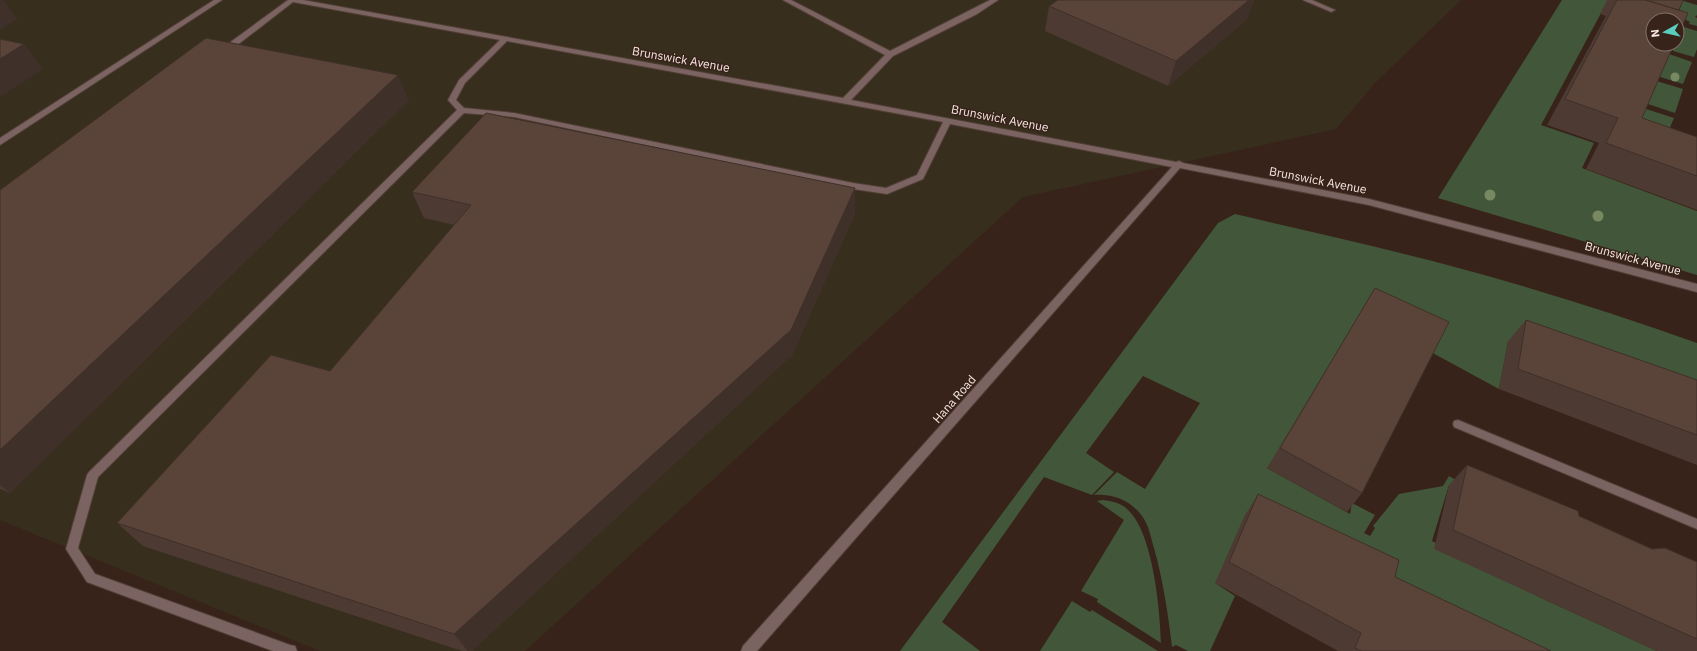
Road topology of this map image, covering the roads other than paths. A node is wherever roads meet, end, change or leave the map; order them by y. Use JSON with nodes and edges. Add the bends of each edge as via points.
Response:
{"nodes":[{"id":1,"x":219,"y":0,"type":"edge"},
{"id":2,"x":292,"y":0,"type":"edge"},
{"id":3,"x":786,"y":0,"type":"edge"},
{"id":4,"x":995,"y":0,"type":"edge"},
{"id":5,"x":1306,"y":0,"type":"edge"},
{"id":6,"x":1331,"y":10,"type":"dead end"},
{"id":7,"x":505,"y":39,"type":"junction"},
{"id":8,"x":890,"y":54,"type":"junction"},
{"id":9,"x":216,"y":57,"type":"edge"},
{"id":10,"x":845,"y":101,"type":"junction"},
{"id":11,"x":462,"y":110,"type":"junction"},
{"id":12,"x":948,"y":120,"type":"junction"},
{"id":13,"x":0,"y":142,"type":"edge"},
{"id":14,"x":1178,"y":164,"type":"junction"},
{"id":15,"x":1697,"y":288,"type":"edge"},
{"id":16,"x":1458,"y":424,"type":"dead end"},
{"id":17,"x":1697,"y":524,"type":"edge"},
{"id":18,"x":290,"y":651,"type":"edge"},
{"id":19,"x":748,"y":651,"type":"edge"}],
"edges":[{"from":1,"to":13,"type":"street"},
{"from":2,"to":7,"type":"street","name":"Brunswick Avenue"},
{"from":2,"to":9,"type":"street"},
{"from":3,"to":8,"type":"street"},
{"from":4,"to":8,"type":"street"},
{"from":5,"to":6,"type":"street"},
{"from":7,"to":10,"type":"street","name":"Brunswick Avenue"},
{"from":7,"to":11,"type":"street","via":[[462,82],[452,100]]},
{"from":8,"to":10,"type":"street"},
{"from":10,"to":12,"type":"street","name":"Brunswick Avenue"},
{"from":11,"to":12,"type":"street","via":[[514,115],[887,191],[920,177]]},
{"from":11,"to":18,"type":"street","via":[[93,476],[72,549],[91,578]]},
{"from":12,"to":14,"type":"street","name":"Brunswick Avenue"},
{"from":14,"to":15,"type":"street","name":"Brunswick Avenue","via":[[1369,202]]},
{"from":14,"to":19,"type":"street","name":"Hana Road"},
{"from":16,"to":17,"type":"street"}]}
